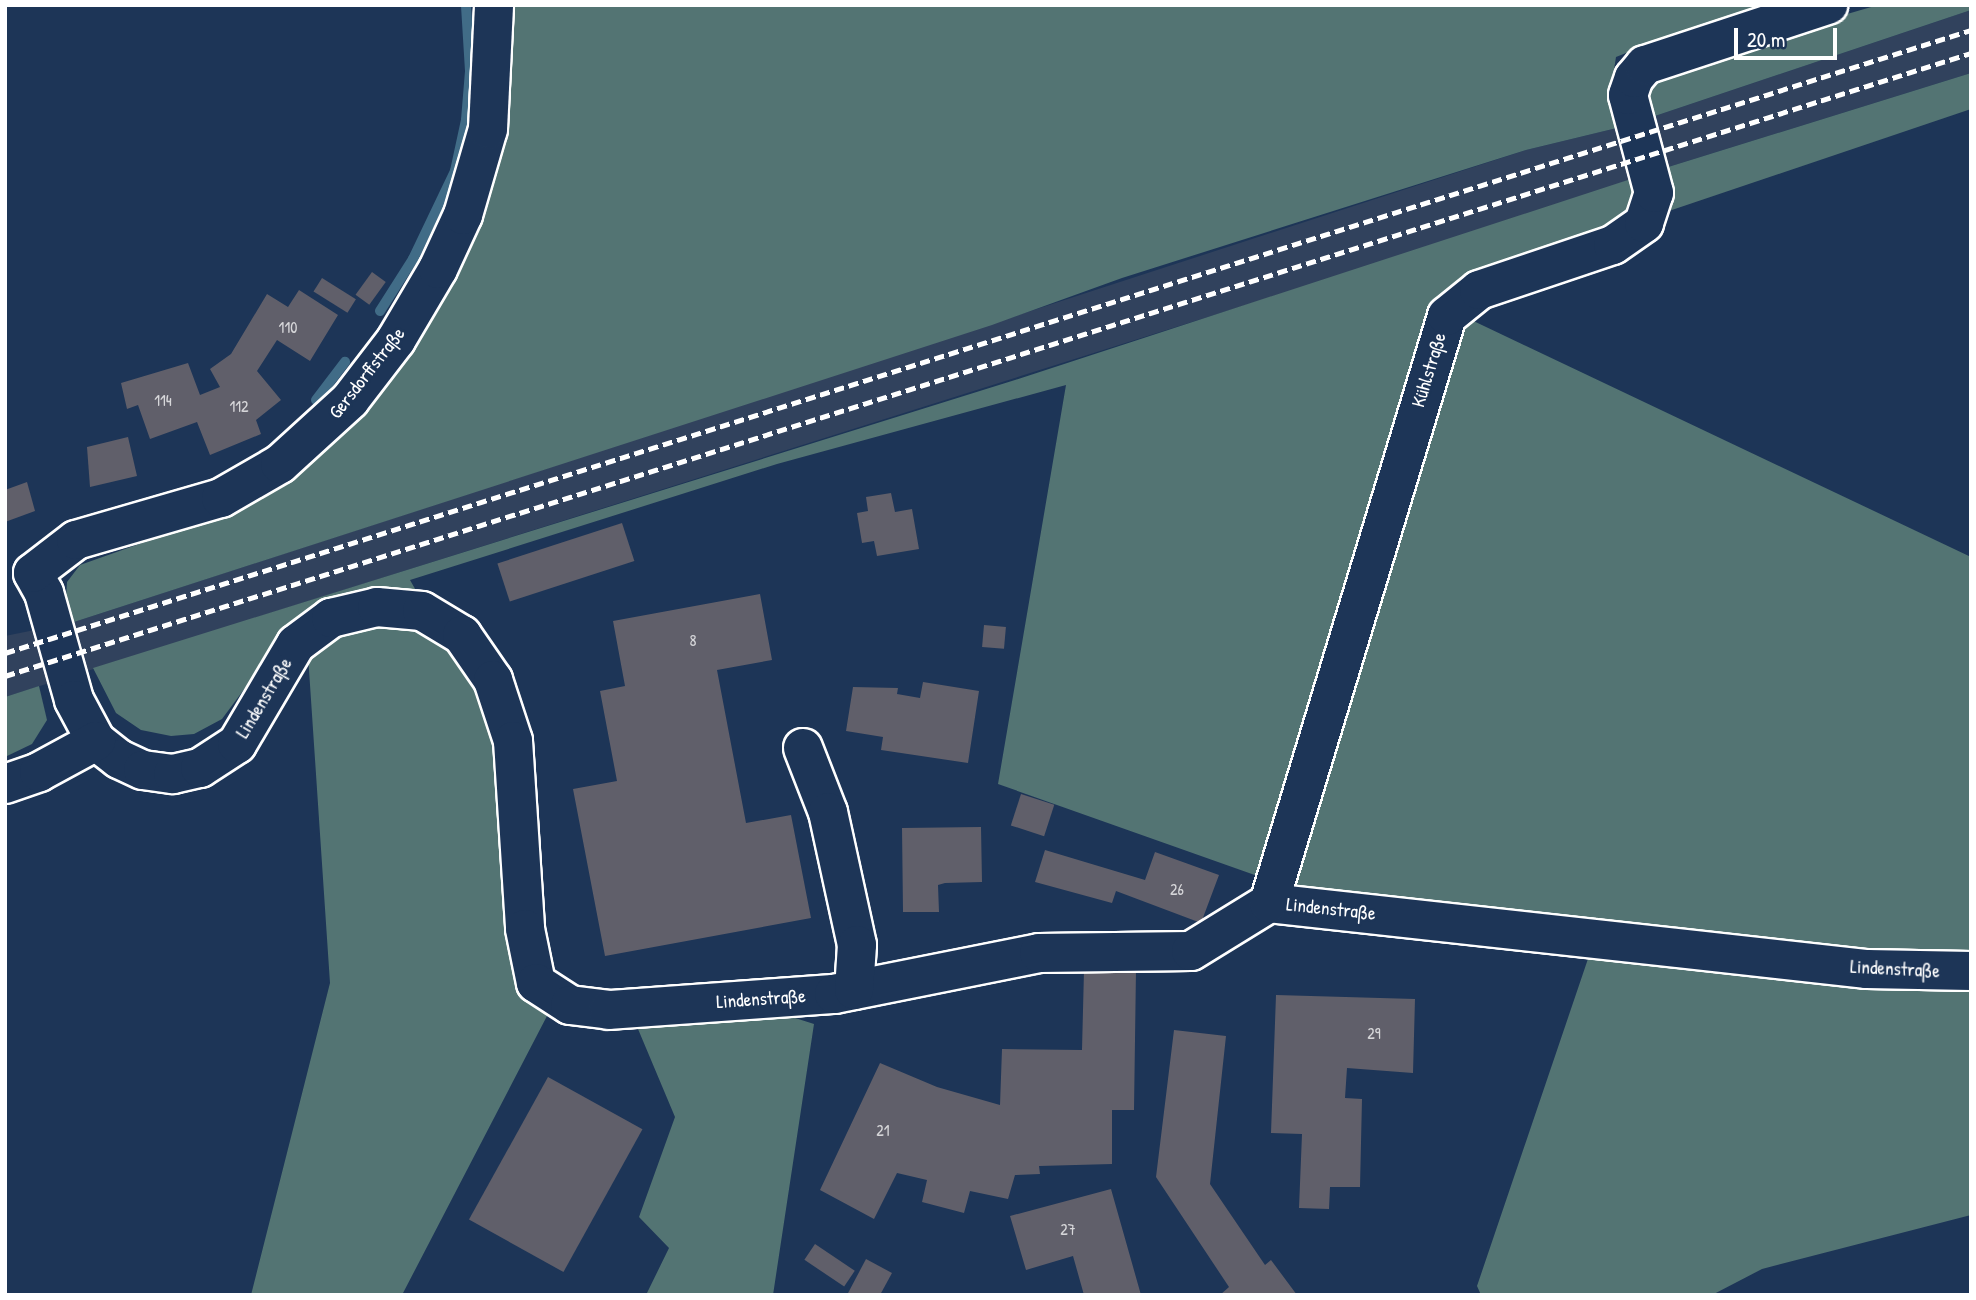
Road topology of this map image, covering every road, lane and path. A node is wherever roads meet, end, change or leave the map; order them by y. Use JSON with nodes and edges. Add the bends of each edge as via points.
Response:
{"nodes":[{"id":1,"x":494,"y":5,"type":"edge"},
{"id":2,"x":1828,"y":5,"type":"edge"},
{"id":3,"x":19,"y":568,"type":"edge"},
{"id":4,"x":96,"y":741,"type":"junction"},
{"id":5,"x":803,"y":748,"type":"dead end"},
{"id":6,"x":5,"y":784,"type":"edge"},
{"id":7,"x":1269,"y":903,"type":"junction"},
{"id":8,"x":1971,"y":971,"type":"edge"},
{"id":9,"x":854,"y":990,"type":"junction"}],
"edges":[{"from":1,"to":3,"type":"street","name":"Gersdorffstraße","via":[[488,129],[463,215],[402,331],[350,400],[280,464],[221,498],[76,540]]},
{"from":2,"to":7,"type":"street","name":"Kühlstraße","via":[[1661,56],[1646,65],[1634,78],[1628,95],[1654,193],[1644,223],[1613,245],[1479,290],[1447,316]]},
{"from":3,"to":4,"type":"street","name":"Lindenstraße","via":[[44,593],[74,700]]},
{"from":4,"to":6,"type":"street","via":[[39,772]]},
{"from":4,"to":9,"type":"street","name":"Lindenstraße","via":[[119,759],[144,769],[173,774],[200,768],[237,744],[296,644],[331,618],[377,607],[422,611],[461,635],[493,680],[513,741],[525,929],[536,983],[570,1005],[609,1010]]},
{"from":5,"to":9,"type":"street","via":[[828,811],[857,946]]},
{"from":7,"to":8,"type":"street","name":"Lindenstraße","via":[[1867,969]]},
{"from":7,"to":9,"type":"street","name":"Lindenstraße","via":[[1191,951],[1039,953]]}]}
